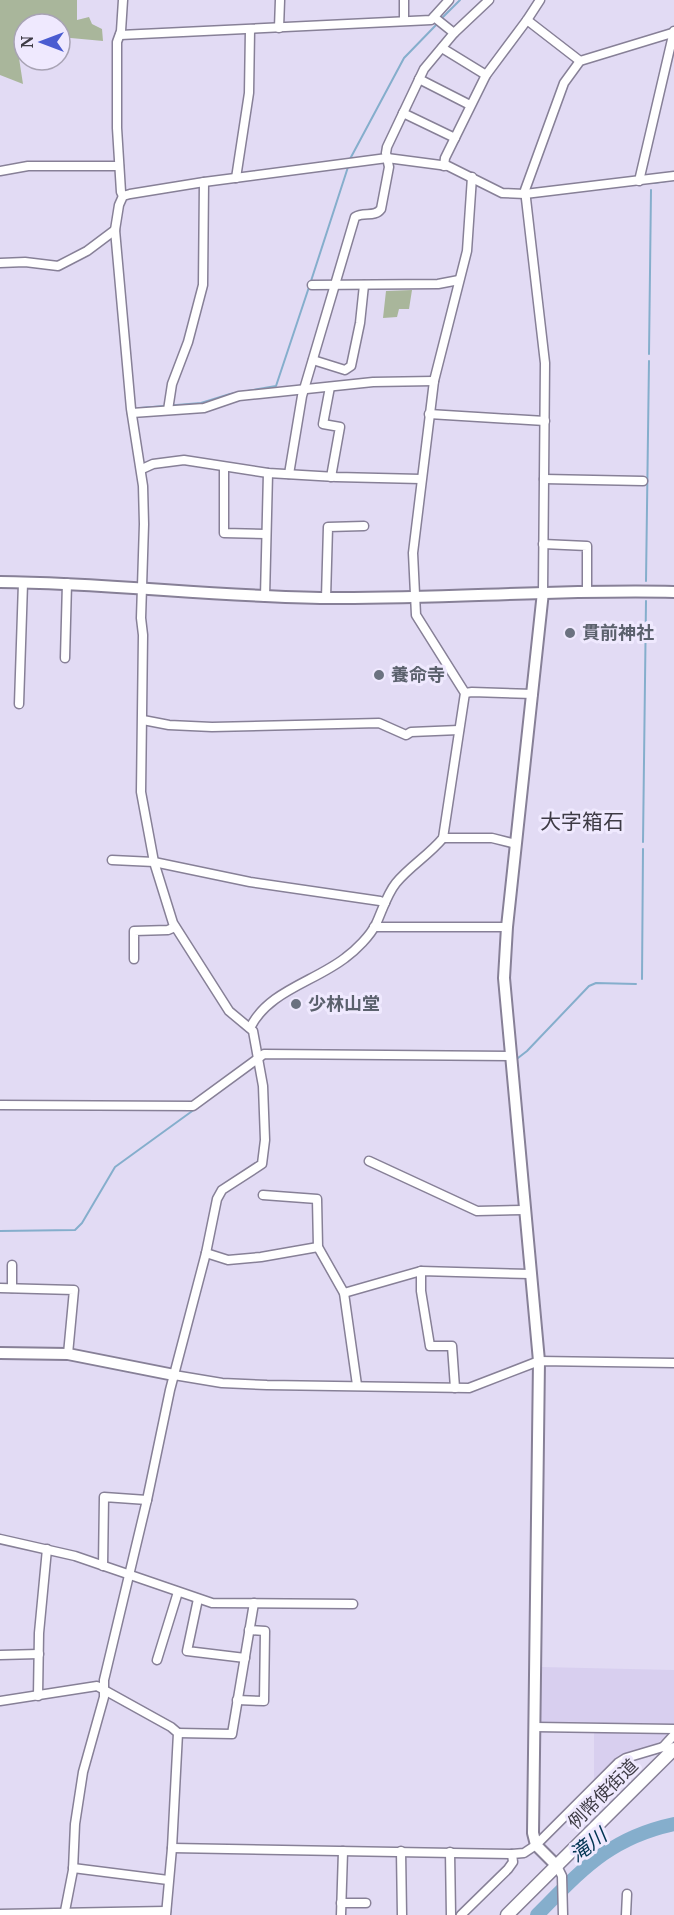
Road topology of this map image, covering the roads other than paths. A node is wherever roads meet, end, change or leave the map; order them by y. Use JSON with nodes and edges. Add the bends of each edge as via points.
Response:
{"nodes":[{"id":1,"x":123,"y":0,"type":"edge"},
{"id":2,"x":280,"y":0,"type":"edge"},
{"id":3,"x":404,"y":0,"type":"edge"},
{"id":4,"x":449,"y":0,"type":"edge"},
{"id":5,"x":489,"y":0,"type":"edge"},
{"id":6,"x":540,"y":0,"type":"edge"},
{"id":7,"x":434,"y":17,"type":"junction"},
{"id":8,"x":527,"y":20,"type":"junction"},
{"id":9,"x":404,"y":21,"type":"junction"},
{"id":10,"x":279,"y":28,"type":"junction"},
{"id":11,"x":250,"y":30,"type":"junction"},
{"id":12,"x":673,"y":32,"type":"edge"},
{"id":13,"x":454,"y":33,"type":"junction"},
{"id":14,"x":120,"y":35,"type":"junction"},
{"id":15,"x":442,"y":48,"type":"junction"},
{"id":16,"x":580,"y":61,"type":"junction"},
{"id":17,"x":486,"y":75,"type":"junction"},
{"id":18,"x":419,"y":79,"type":"junction"},
{"id":19,"x":470,"y":105,"type":"junction"},
{"id":20,"x":403,"y":113,"type":"junction"},
{"id":21,"x":455,"y":138,"type":"junction"},
{"id":22,"x":387,"y":158,"type":"junction"},
{"id":23,"x":119,"y":166,"type":"junction"},
{"id":24,"x":444,"y":166,"type":"junction"},
{"id":25,"x":0,"y":171,"type":"edge"},
{"id":26,"x":674,"y":176,"type":"edge"},
{"id":27,"x":472,"y":177,"type":"junction"},
{"id":28,"x":236,"y":178,"type":"junction"},
{"id":29,"x":639,"y":181,"type":"junction"},
{"id":30,"x":204,"y":182,"type":"junction"},
{"id":31,"x":525,"y":194,"type":"junction"},
{"id":32,"x":123,"y":196,"type":"junction"},
{"id":33,"x":115,"y":230,"type":"junction"},
{"id":34,"x":0,"y":262,"type":"edge"},
{"id":35,"x":459,"y":280,"type":"junction"},
{"id":36,"x":312,"y":285,"type":"dead end"},
{"id":37,"x":335,"y":285,"type":"junction"},
{"id":38,"x":363,"y":285,"type":"junction"},
{"id":39,"x":313,"y":360,"type":"junction"},
{"id":40,"x":434,"y":381,"type":"junction"},
{"id":41,"x":330,"y":387,"type":"junction"},
{"id":42,"x":304,"y":389,"type":"junction"},
{"id":43,"x":168,"y":410,"type":"junction"},
{"id":44,"x":132,"y":413,"type":"junction"},
{"id":45,"x":429,"y":414,"type":"junction"},
{"id":46,"x":544,"y":421,"type":"junction"},
{"id":47,"x":224,"y":467,"type":"junction"},
{"id":48,"x":142,"y":469,"type":"junction"},
{"id":49,"x":268,"y":473,"type":"junction"},
{"id":50,"x":289,"y":474,"type":"junction"},
{"id":51,"x":331,"y":477,"type":"junction"},
{"id":52,"x":421,"y":479,"type":"junction"},
{"id":53,"x":544,"y":479,"type":"junction"},
{"id":54,"x":644,"y":481,"type":"dead end"},
{"id":55,"x":364,"y":526,"type":"dead end"},
{"id":56,"x":266,"y":534,"type":"junction"},
{"id":57,"x":543,"y":544,"type":"junction"},
{"id":58,"x":0,"y":582,"type":"edge"},
{"id":59,"x":22,"y":583,"type":"junction"},
{"id":60,"x":67,"y":583,"type":"junction"},
{"id":61,"x":142,"y":588,"type":"junction"},
{"id":62,"x":588,"y":591,"type":"junction"},
{"id":63,"x":543,"y":592,"type":"junction"},
{"id":64,"x":674,"y":592,"type":"edge"},
{"id":65,"x":265,"y":597,"type":"junction"},
{"id":66,"x":326,"y":598,"type":"junction"},
{"id":67,"x":414,"y":598,"type":"junction"},
{"id":68,"x":64,"y":658,"type":"dead end"},
{"id":69,"x":465,"y":693,"type":"junction"},
{"id":70,"x":533,"y":694,"type":"junction"},
{"id":71,"x":19,"y":704,"type":"dead end"},
{"id":72,"x":143,"y":720,"type":"junction"},
{"id":73,"x":459,"y":730,"type":"junction"},
{"id":74,"x":443,"y":838,"type":"junction"},
{"id":75,"x":516,"y":844,"type":"junction"},
{"id":76,"x":112,"y":860,"type":"dead end"},
{"id":77,"x":154,"y":862,"type":"junction"},
{"id":78,"x":385,"y":903,"type":"junction"},
{"id":79,"x":176,"y":927,"type":"junction"},
{"id":80,"x":374,"y":927,"type":"junction"},
{"id":81,"x":507,"y":927,"type":"junction"},
{"id":82,"x":134,"y":959,"type":"dead end"},
{"id":83,"x":250,"y":1028,"type":"junction"},
{"id":84,"x":512,"y":1056,"type":"junction"},
{"id":85,"x":259,"y":1059,"type":"junction"},
{"id":86,"x":0,"y":1105,"type":"edge"},
{"id":87,"x":369,"y":1161,"type":"dead end"},
{"id":88,"x":264,"y":1195,"type":"dead end"},
{"id":89,"x":524,"y":1210,"type":"junction"},
{"id":90,"x":318,"y":1246,"type":"junction"},
{"id":91,"x":206,"y":1253,"type":"junction"},
{"id":92,"x":12,"y":1265,"type":"dead end"},
{"id":93,"x":422,"y":1271,"type":"junction"},
{"id":94,"x":530,"y":1274,"type":"junction"},
{"id":95,"x":0,"y":1288,"type":"edge"},
{"id":96,"x":12,"y":1288,"type":"junction"},
{"id":97,"x":344,"y":1293,"type":"junction"},
{"id":98,"x":0,"y":1353,"type":"edge"},
{"id":99,"x":68,"y":1354,"type":"junction"},
{"id":100,"x":538,"y":1361,"type":"junction"},
{"id":101,"x":674,"y":1363,"type":"edge"},
{"id":102,"x":174,"y":1374,"type":"junction"},
{"id":103,"x":357,"y":1385,"type":"junction"},
{"id":104,"x":455,"y":1388,"type":"junction"},
{"id":105,"x":147,"y":1500,"type":"junction"},
{"id":106,"x":0,"y":1539,"type":"edge"},
{"id":107,"x":47,"y":1549,"type":"junction"},
{"id":108,"x":103,"y":1566,"type":"junction"},
{"id":109,"x":128,"y":1575,"type":"junction"},
{"id":110,"x":178,"y":1592,"type":"junction"},
{"id":111,"x":198,"y":1599,"type":"junction"},
{"id":112,"x":254,"y":1604,"type":"junction"},
{"id":113,"x":353,"y":1604,"type":"dead end"},
{"id":114,"x":249,"y":1630,"type":"junction"},
{"id":115,"x":0,"y":1654,"type":"edge"},
{"id":116,"x":39,"y":1654,"type":"junction"},
{"id":117,"x":245,"y":1658,"type":"junction"},
{"id":118,"x":157,"y":1660,"type":"dead end"},
{"id":119,"x":104,"y":1689,"type":"junction"},
{"id":120,"x":38,"y":1696,"type":"junction"},
{"id":121,"x":237,"y":1700,"type":"junction"},
{"id":122,"x":0,"y":1701,"type":"edge"},
{"id":123,"x":535,"y":1727,"type":"junction"},
{"id":124,"x":674,"y":1728,"type":"edge"},
{"id":125,"x":178,"y":1733,"type":"junction"},
{"id":126,"x":674,"y":1735,"type":"edge"},
{"id":127,"x":670,"y":1748,"type":"edge"},
{"id":128,"x":536,"y":1845,"type":"junction"},
{"id":129,"x":172,"y":1848,"type":"junction"},
{"id":130,"x":343,"y":1851,"type":"junction"},
{"id":131,"x":401,"y":1851,"type":"junction"},
{"id":132,"x":450,"y":1852,"type":"junction"},
{"id":133,"x":513,"y":1854,"type":"junction"},
{"id":134,"x":73,"y":1868,"type":"junction"},
{"id":135,"x":560,"y":1871,"type":"junction"},
{"id":136,"x":168,"y":1880,"type":"junction"},
{"id":137,"x":627,"y":1894,"type":"dead end"},
{"id":138,"x":341,"y":1903,"type":"junction"},
{"id":139,"x":366,"y":1903,"type":"dead end"},
{"id":140,"x":65,"y":1911,"type":"junction"},
{"id":141,"x":126,"y":1913,"type":"edge"},
{"id":142,"x":166,"y":1913,"type":"edge"},
{"id":143,"x":0,"y":1914,"type":"edge"},
{"id":144,"x":341,"y":1915,"type":"edge"},
{"id":145,"x":402,"y":1915,"type":"edge"},
{"id":146,"x":451,"y":1915,"type":"edge"},
{"id":147,"x":461,"y":1915,"type":"edge"},
{"id":148,"x":507,"y":1915,"type":"edge"},
{"id":149,"x":563,"y":1915,"type":"edge"},
{"id":150,"x":626,"y":1915,"type":"edge"}],
"edges":[{"from":1,"to":14,"type":"street"},
{"from":2,"to":10,"type":"street"},
{"from":3,"to":9,"type":"street"},
{"from":4,"to":7,"type":"street"},
{"from":5,"to":13,"type":"street"},
{"from":6,"to":8,"type":"street"},
{"from":7,"to":9,"type":"street"},
{"from":7,"to":13,"type":"street"},
{"from":8,"to":16,"type":"street"},
{"from":8,"to":17,"type":"street"},
{"from":9,"to":10,"type":"street"},
{"from":10,"to":11,"type":"street"},
{"from":11,"to":14,"type":"street"},
{"from":11,"to":28,"type":"street","via":[[249,93]]},
{"from":12,"to":16,"type":"street"},
{"from":12,"to":29,"type":"street"},
{"from":13,"to":15,"type":"street"},
{"from":14,"to":23,"type":"street"},
{"from":15,"to":17,"type":"street"},
{"from":15,"to":18,"type":"street"},
{"from":16,"to":31,"type":"street","via":[[564,83]]},
{"from":17,"to":19,"type":"street"},
{"from":18,"to":19,"type":"street"},
{"from":18,"to":20,"type":"street"},
{"from":19,"to":21,"type":"street"},
{"from":20,"to":21,"type":"street"},
{"from":20,"to":22,"type":"street","via":[[387,147]]},
{"from":21,"to":24,"type":"street"},
{"from":22,"to":24,"type":"street"},
{"from":22,"to":28,"type":"street"},
{"from":22,"to":37,"type":"street","via":[[389,167],[381,209],[375,214],[355,217]]},
{"from":23,"to":25,"type":"street","via":[[28,166]]},
{"from":23,"to":32,"type":"street"},
{"from":24,"to":27,"type":"street"},
{"from":26,"to":29,"type":"street"},
{"from":27,"to":31,"type":"street","via":[[502,193]]},
{"from":27,"to":35,"type":"street","via":[[469,238]]},
{"from":28,"to":30,"type":"street"},
{"from":29,"to":31,"type":"street"},
{"from":30,"to":32,"type":"street"},
{"from":30,"to":43,"type":"street","via":[[203,285],[189,342],[172,384]]},
{"from":31,"to":46,"type":"street","via":[[544,352]]},
{"from":32,"to":33,"type":"street"},
{"from":33,"to":34,"type":"street","via":[[58,266]]},
{"from":33,"to":44,"type":"street"},
{"from":35,"to":38,"type":"street"},
{"from":35,"to":40,"type":"street"},
{"from":36,"to":37,"type":"street"},
{"from":37,"to":38,"type":"street"},
{"from":37,"to":39,"type":"street"},
{"from":38,"to":39,"type":"street","via":[[351,366],[345,370]]},
{"from":39,"to":42,"type":"street"},
{"from":40,"to":41,"type":"street"},
{"from":40,"to":45,"type":"street"},
{"from":41,"to":42,"type":"street"},
{"from":41,"to":51,"type":"street","via":[[323,424],[340,427]]},
{"from":42,"to":43,"type":"street","via":[[239,396],[212,406]]},
{"from":42,"to":50,"type":"street"},
{"from":43,"to":44,"type":"street"},
{"from":44,"to":48,"type":"street"},
{"from":45,"to":46,"type":"street"},
{"from":45,"to":52,"type":"street"},
{"from":46,"to":53,"type":"street"},
{"from":47,"to":48,"type":"street","via":[[184,460]]},
{"from":47,"to":49,"type":"street"},
{"from":47,"to":56,"type":"street","via":[[224,533]]},
{"from":48,"to":61,"type":"street"},
{"from":49,"to":50,"type":"street"},
{"from":49,"to":56,"type":"street"},
{"from":50,"to":51,"type":"street"},
{"from":51,"to":52,"type":"street"},
{"from":52,"to":67,"type":"street","via":[[413,553]]},
{"from":53,"to":54,"type":"street"},
{"from":53,"to":57,"type":"street"},
{"from":55,"to":66,"type":"street","via":[[328,527]]},
{"from":56,"to":65,"type":"street"},
{"from":57,"to":62,"type":"street","via":[[587,546]]},
{"from":57,"to":63,"type":"street"},
{"from":58,"to":59,"type":"street"},
{"from":59,"to":60,"type":"street"},
{"from":59,"to":71,"type":"street"},
{"from":60,"to":61,"type":"street"},
{"from":60,"to":68,"type":"street"},
{"from":61,"to":65,"type":"street"},
{"from":61,"to":72,"type":"street"},
{"from":62,"to":63,"type":"street"},
{"from":62,"to":64,"type":"street"},
{"from":63,"to":67,"type":"street"},
{"from":63,"to":70,"type":"street"},
{"from":65,"to":66,"type":"street"},
{"from":66,"to":67,"type":"street"},
{"from":67,"to":69,"type":"street","via":[[416,615]]},
{"from":69,"to":70,"type":"street"},
{"from":69,"to":73,"type":"street"},
{"from":70,"to":75,"type":"street"},
{"from":72,"to":73,"type":"street","via":[[212,727],[379,723],[406,735]]},
{"from":72,"to":77,"type":"street","via":[[141,792]]},
{"from":73,"to":74,"type":"street"},
{"from":74,"to":75,"type":"street","via":[[492,838]]},
{"from":74,"to":78,"type":"street","via":[[395,883]]},
{"from":75,"to":81,"type":"street"},
{"from":76,"to":77,"type":"street"},
{"from":77,"to":78,"type":"street"},
{"from":77,"to":79,"type":"street"},
{"from":78,"to":80,"type":"street"},
{"from":79,"to":82,"type":"street","via":[[134,931]]},
{"from":79,"to":83,"type":"street","via":[[229,1011]]},
{"from":80,"to":81,"type":"street"},
{"from":80,"to":83,"type":"street","via":[[345,958],[270,1001]]},
{"from":81,"to":84,"type":"street","via":[[504,978]]},
{"from":83,"to":85,"type":"street"},
{"from":84,"to":85,"type":"street","via":[[264,1054]]},
{"from":84,"to":89,"type":"street"},
{"from":85,"to":86,"type":"street","via":[[193,1106]]},
{"from":85,"to":91,"type":"street","via":[[265,1140],[262,1164],[222,1190]]},
{"from":87,"to":89,"type":"street","via":[[477,1211]]},
{"from":88,"to":90,"type":"street","via":[[317,1199]]},
{"from":89,"to":94,"type":"street"},
{"from":90,"to":91,"type":"street","via":[[228,1260]]},
{"from":90,"to":97,"type":"street"},
{"from":91,"to":102,"type":"street"},
{"from":92,"to":96,"type":"street"},
{"from":93,"to":94,"type":"street"},
{"from":93,"to":97,"type":"street"},
{"from":93,"to":104,"type":"street","via":[[430,1346],[452,1346]]},
{"from":94,"to":100,"type":"street"},
{"from":95,"to":96,"type":"street"},
{"from":96,"to":99,"type":"street","via":[[74,1290]]},
{"from":97,"to":103,"type":"street"},
{"from":98,"to":99,"type":"street"},
{"from":99,"to":102,"type":"street"},
{"from":100,"to":101,"type":"street"},
{"from":100,"to":104,"type":"street","via":[[469,1388]]},
{"from":100,"to":123,"type":"street"},
{"from":102,"to":103,"type":"street","via":[[222,1383]]},
{"from":102,"to":105,"type":"street"},
{"from":103,"to":104,"type":"street"},
{"from":105,"to":108,"type":"street","via":[[104,1497]]},
{"from":105,"to":109,"type":"street"},
{"from":106,"to":107,"type":"street"},
{"from":107,"to":108,"type":"street"},
{"from":107,"to":116,"type":"street"},
{"from":108,"to":109,"type":"street"},
{"from":109,"to":110,"type":"street"},
{"from":109,"to":119,"type":"street"},
{"from":110,"to":111,"type":"street"},
{"from":110,"to":118,"type":"street"},
{"from":111,"to":112,"type":"street"},
{"from":111,"to":117,"type":"street","via":[[186,1651]]},
{"from":112,"to":113,"type":"street"},
{"from":112,"to":114,"type":"street"},
{"from":114,"to":117,"type":"street"},
{"from":114,"to":121,"type":"street","via":[[265,1631],[264,1701]]},
{"from":115,"to":116,"type":"street"},
{"from":116,"to":120,"type":"street"},
{"from":117,"to":121,"type":"street"},
{"from":119,"to":120,"type":"street","via":[[98,1686]]},
{"from":119,"to":125,"type":"street"},
{"from":119,"to":134,"type":"street","via":[[83,1772]]},
{"from":120,"to":122,"type":"street"},
{"from":121,"to":125,"type":"street","via":[[232,1734]]},
{"from":123,"to":124,"type":"street"},
{"from":123,"to":128,"type":"street"},
{"from":125,"to":129,"type":"street"},
{"from":126,"to":127,"type":"street"},
{"from":127,"to":128,"type":"street","via":[[618,1763]]},
{"from":127,"to":135,"type":"main road","name":"例幣使街道"},
{"from":128,"to":133,"type":"street","via":[[524,1853]]},
{"from":128,"to":135,"type":"street"},
{"from":129,"to":130,"type":"street"},
{"from":129,"to":136,"type":"street"},
{"from":130,"to":131,"type":"street"},
{"from":130,"to":138,"type":"street"},
{"from":131,"to":132,"type":"street"},
{"from":131,"to":145,"type":"street"},
{"from":132,"to":133,"type":"street"},
{"from":132,"to":146,"type":"street"},
{"from":133,"to":147,"type":"street","via":[[508,1869]]},
{"from":134,"to":136,"type":"street"},
{"from":134,"to":140,"type":"street"},
{"from":135,"to":148,"type":"main road","name":"例幣使街道"},
{"from":135,"to":149,"type":"street"},
{"from":136,"to":142,"type":"street"},
{"from":137,"to":150,"type":"street"},
{"from":138,"to":139,"type":"street"},
{"from":138,"to":144,"type":"street"},
{"from":140,"to":141,"type":"street"},
{"from":140,"to":143,"type":"street"},
{"from":141,"to":142,"type":"street"}]}
